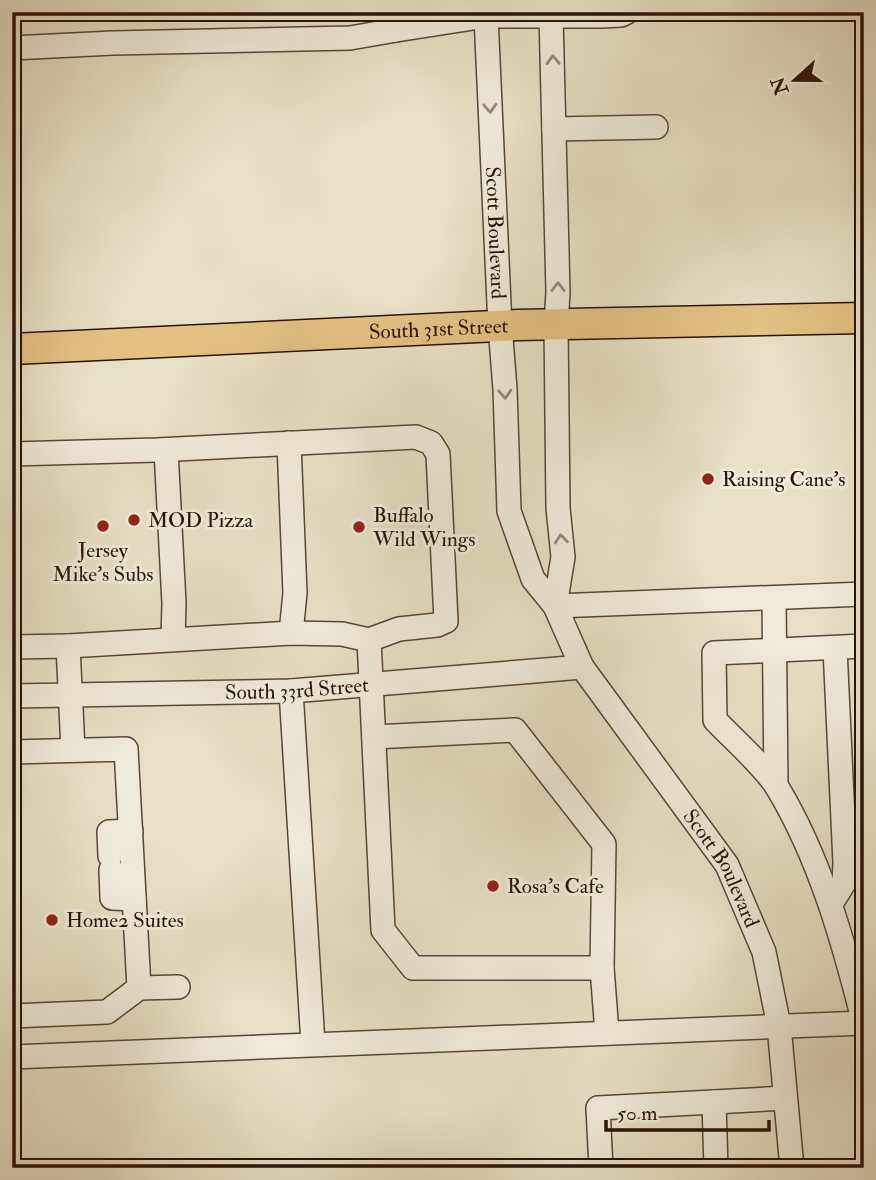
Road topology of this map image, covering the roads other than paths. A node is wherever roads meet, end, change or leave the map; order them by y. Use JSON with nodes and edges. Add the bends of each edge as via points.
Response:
{"nodes":[{"id":1,"x":627,"y":12,"type":"edge"},
{"id":2,"x":485,"y":16,"type":"junction"},
{"id":3,"x":551,"y":16,"type":"junction"},
{"id":4,"x":395,"y":21,"type":"edge"},
{"id":5,"x":12,"y":48,"type":"edge"},
{"id":6,"x":656,"y":127,"type":"dead end"},
{"id":7,"x":554,"y":129,"type":"junction"},
{"id":8,"x":864,"y":318,"type":"edge"},
{"id":9,"x":556,"y":324,"type":"junction"},
{"id":10,"x":500,"y":326,"type":"junction"},
{"id":11,"x":12,"y":349,"type":"edge"},
{"id":12,"x":289,"y":443,"type":"junction"},
{"id":13,"x":166,"y":450,"type":"junction"},
{"id":14,"x":12,"y":454,"type":"edge"},
{"id":15,"x":864,"y":594,"type":"edge"},
{"id":16,"x":774,"y":598,"type":"junction"},
{"id":17,"x":555,"y":606,"type":"junction"},
{"id":18,"x":291,"y":633,"type":"junction"},
{"id":19,"x":173,"y":639,"type":"junction"},
{"id":20,"x":369,"y":640,"type":"junction"},
{"id":21,"x":68,"y":646,"type":"junction"},
{"id":22,"x":864,"y":646,"type":"edge"},
{"id":23,"x":12,"y":647,"type":"edge"},
{"id":24,"x":835,"y":648,"type":"junction"},
{"id":25,"x":775,"y":650,"type":"junction"},
{"id":26,"x":582,"y":667,"type":"junction"},
{"id":27,"x":371,"y":684,"type":"junction"},
{"id":28,"x":291,"y":691,"type":"junction"},
{"id":29,"x":72,"y":695,"type":"junction"},
{"id":30,"x":12,"y":696,"type":"edge"},
{"id":31,"x":374,"y":737,"type":"junction"},
{"id":32,"x":73,"y":750,"type":"junction"},
{"id":33,"x":12,"y":752,"type":"edge"},
{"id":34,"x":776,"y":785,"type":"junction"},
{"id":35,"x":131,"y":831,"type":"junction"},
{"id":36,"x":134,"y":899,"type":"junction"},
{"id":37,"x":831,"y":904,"type":"junction"},
{"id":38,"x":602,"y":968,"type":"junction"},
{"id":39,"x":178,"y":987,"type":"dead end"},
{"id":40,"x":139,"y":988,"type":"junction"},
{"id":41,"x":12,"y":1017,"type":"edge"},
{"id":42,"x":864,"y":1023,"type":"edge"},
{"id":43,"x":779,"y":1026,"type":"junction"},
{"id":44,"x":607,"y":1033,"type":"junction"},
{"id":45,"x":313,"y":1044,"type":"junction"},
{"id":46,"x":12,"y":1057,"type":"edge"},
{"id":47,"x":785,"y":1098,"type":"junction"},
{"id":48,"x":714,"y":1102,"type":"junction"},
{"id":49,"x":601,"y":1168,"type":"edge"},
{"id":50,"x":716,"y":1168,"type":"edge"},
{"id":51,"x":792,"y":1168,"type":"edge"}],
"edges":[{"from":1,"to":3,"type":"street"},
{"from":2,"to":3,"type":"street"},
{"from":2,"to":4,"type":"street"},
{"from":2,"to":10,"type":"street","name":"Scott Boulevard","one_way":true},
{"from":7,"to":3,"type":"street","one_way":true},
{"from":4,"to":5,"type":"street","via":[[351,38]]},
{"from":6,"to":7,"type":"street"},
{"from":9,"to":7,"type":"street","one_way":true},
{"from":8,"to":9,"type":"main road","name":"South 31st Street"},
{"from":9,"to":10,"type":"main road","name":"South 31st Street"},
{"from":17,"to":9,"type":"street","one_way":true,"via":[[563,557],[558,508]]},
{"from":10,"to":11,"type":"main road","name":"South 31st Street"},
{"from":10,"to":17,"type":"street","name":"Scott Boulevard","one_way":true,"via":[[509,511],[533,579]]},
{"from":12,"to":13,"type":"street"},
{"from":12,"to":18,"type":"street","via":[[295,593]]},
{"from":12,"to":20,"type":"street","via":[[416,437],[431,443],[438,454],[446,621]]},
{"from":13,"to":14,"type":"street"},
{"from":13,"to":19,"type":"street"},
{"from":15,"to":16,"type":"street"},
{"from":16,"to":17,"type":"street"},
{"from":16,"to":25,"type":"street"},
{"from":17,"to":26,"type":"street","name":"Scott Boulevard"},
{"from":18,"to":19,"type":"street"},
{"from":18,"to":20,"type":"street","via":[[342,634]]},
{"from":19,"to":21,"type":"street"},
{"from":20,"to":27,"type":"street"},
{"from":21,"to":23,"type":"street"},
{"from":21,"to":29,"type":"street"},
{"from":22,"to":24,"type":"street"},
{"from":24,"to":25,"type":"street"},
{"from":24,"to":37,"type":"street","via":[[845,863],[844,883]]},
{"from":25,"to":34,"type":"street"},
{"from":25,"to":34,"type":"street","via":[[714,653],[715,720]]},
{"from":26,"to":27,"type":"street","name":"South 33rd Street"},
{"from":26,"to":43,"type":"street","name":"Scott Boulevard","via":[[727,864],[764,951]]},
{"from":27,"to":28,"type":"street","name":"South 33rd Street"},
{"from":27,"to":31,"type":"street"},
{"from":28,"to":29,"type":"street","name":"South 33rd Street"},
{"from":28,"to":45,"type":"street"},
{"from":29,"to":30,"type":"street","name":"South 33rd Street"},
{"from":29,"to":32,"type":"street"},
{"from":31,"to":38,"type":"street","via":[[515,730],[604,844]]},
{"from":31,"to":38,"type":"street","via":[[383,930],[413,968]]},
{"from":32,"to":33,"type":"street"},
{"from":32,"to":35,"type":"street","via":[[126,749]]},
{"from":34,"to":37,"type":"street"},
{"from":35,"to":36,"type":"street"},
{"from":35,"to":36,"type":"street","via":[[109,832],[110,863],[112,898]]},
{"from":36,"to":40,"type":"street"},
{"from":37,"to":42,"type":"street"},
{"from":38,"to":44,"type":"street"},
{"from":39,"to":40,"type":"street"},
{"from":40,"to":41,"type":"street","via":[[107,1012]]},
{"from":42,"to":43,"type":"street"},
{"from":43,"to":44,"type":"street"},
{"from":43,"to":47,"type":"street","name":"Scott Boulevard"},
{"from":44,"to":45,"type":"street"},
{"from":45,"to":46,"type":"street"},
{"from":47,"to":48,"type":"street"},
{"from":47,"to":51,"type":"street","name":"Scott Boulevard"},
{"from":48,"to":49,"type":"street","via":[[598,1108]]},
{"from":48,"to":50,"type":"street"}]}
